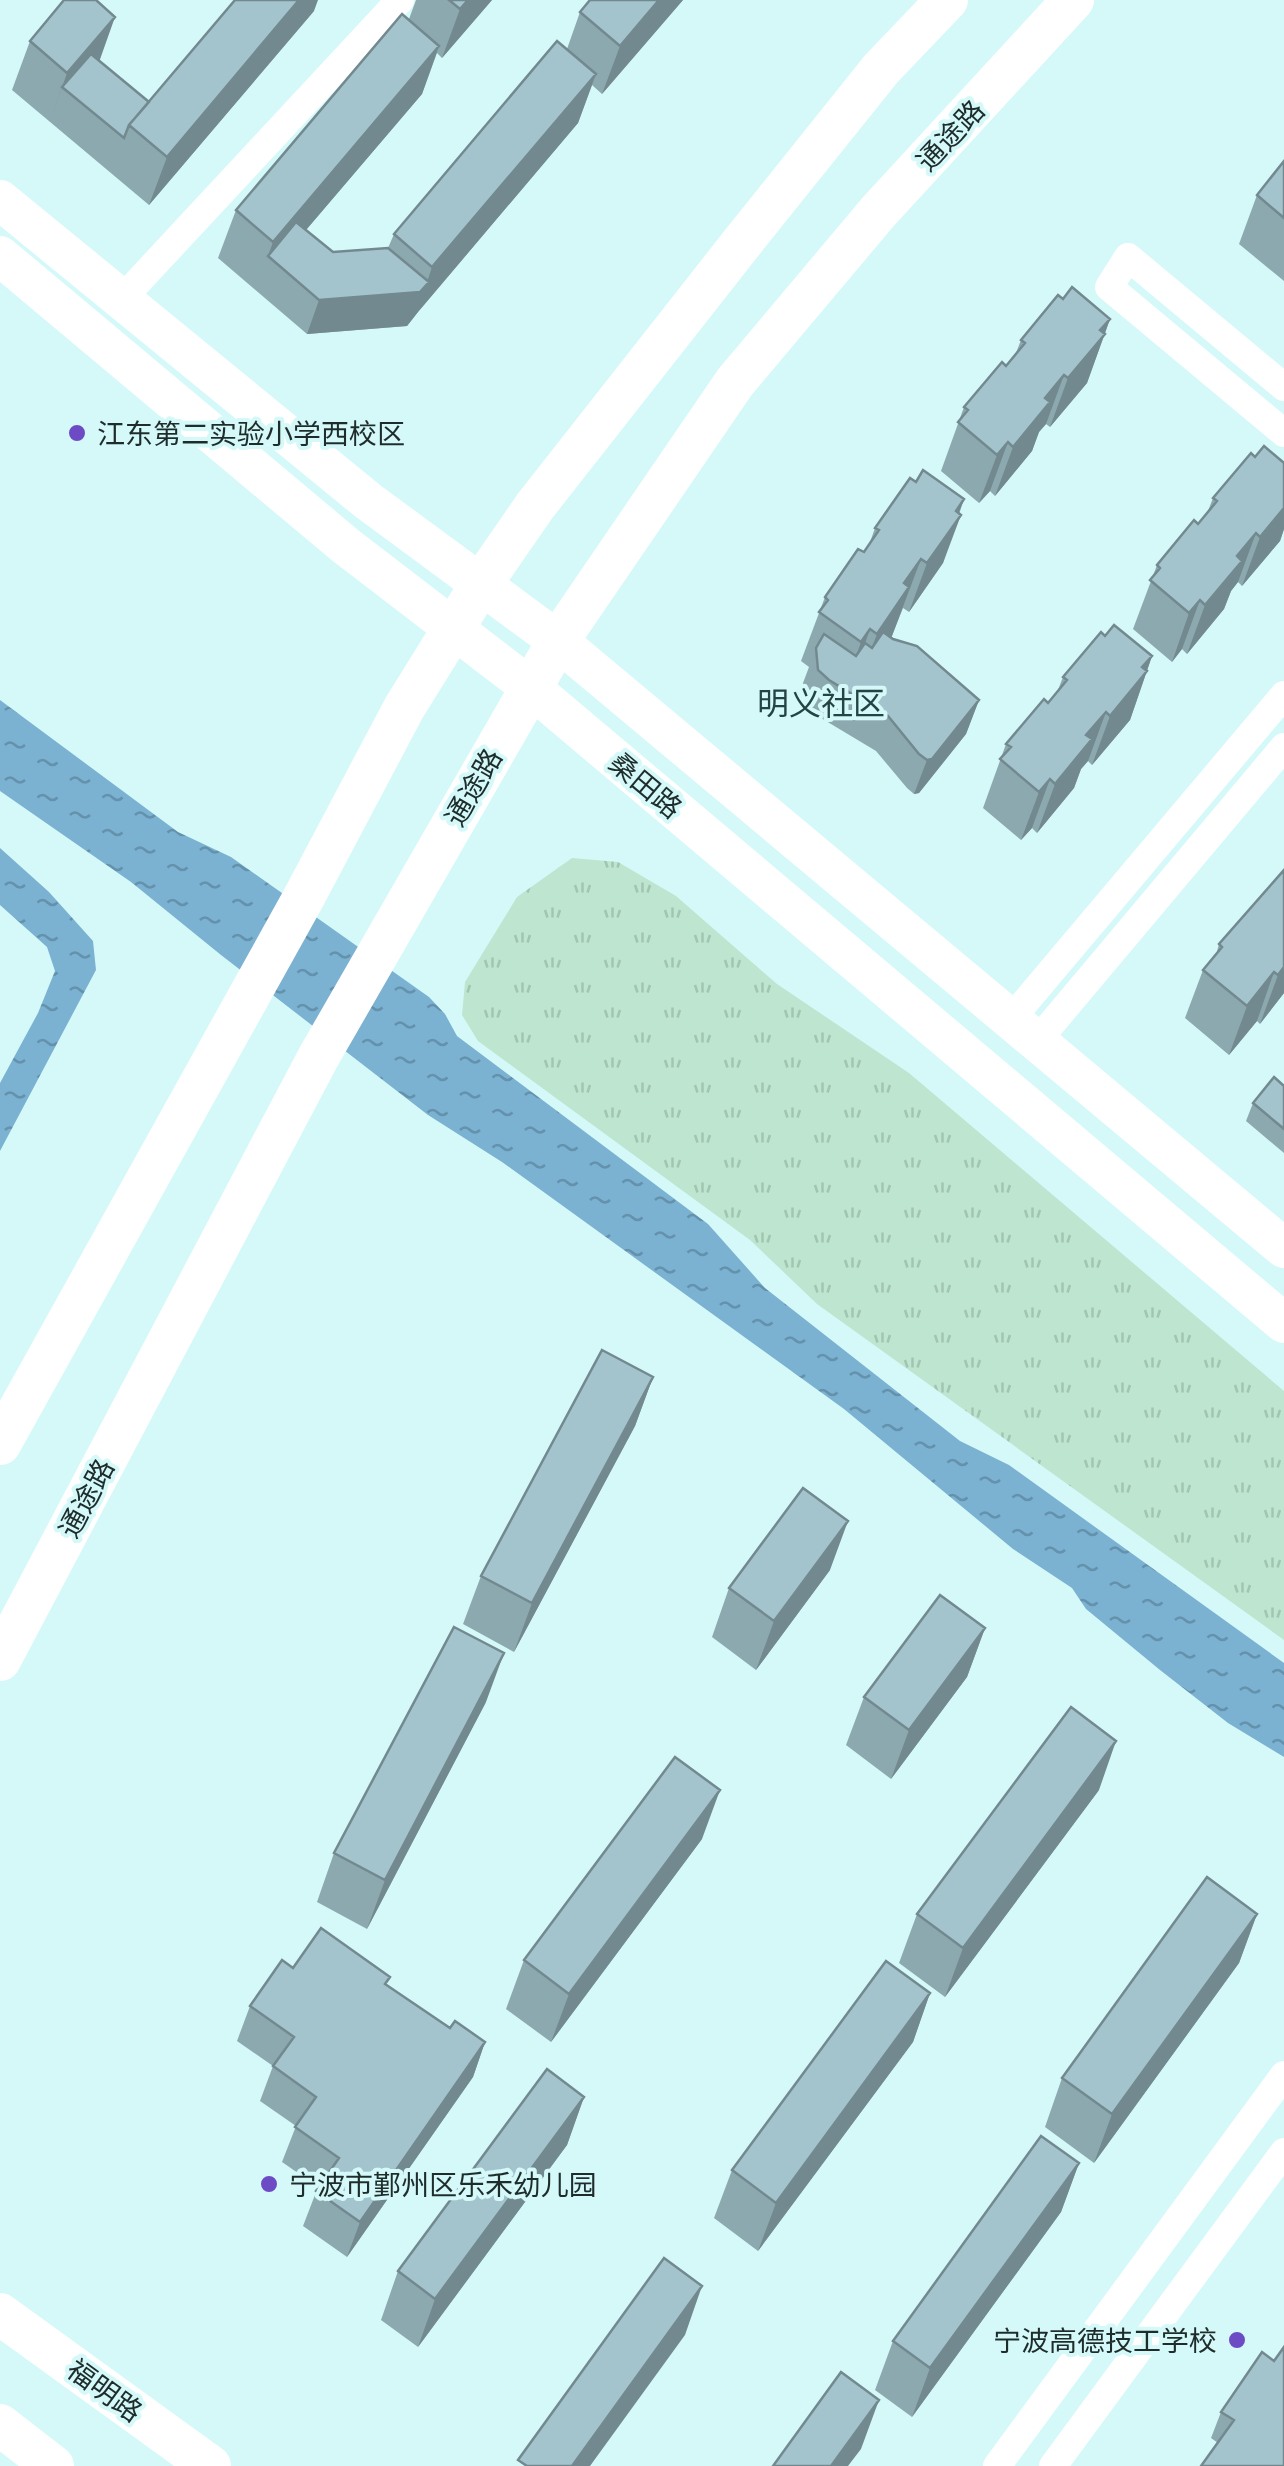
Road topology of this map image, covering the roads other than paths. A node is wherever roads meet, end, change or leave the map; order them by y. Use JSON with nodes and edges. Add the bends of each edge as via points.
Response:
{"nodes":[{"id":1,"x":400,"y":0,"type":"edge"},
{"id":2,"x":947,"y":0,"type":"edge"},
{"id":3,"x":1074,"y":0,"type":"edge"},
{"id":4,"x":0,"y":200,"type":"edge"},
{"id":5,"x":0,"y":256,"type":"edge"},
{"id":6,"x":120,"y":300,"type":"junction"},
{"id":7,"x":1284,"y":386,"type":"edge"},
{"id":8,"x":1284,"y":432,"type":"edge"},
{"id":9,"x":481,"y":584,"type":"junction"},
{"id":10,"x":454,"y":629,"type":"junction"},
{"id":11,"x":558,"y":641,"type":"junction"},
{"id":12,"x":530,"y":688,"type":"junction"},
{"id":13,"x":1284,"y":695,"type":"edge"},
{"id":14,"x":1284,"y":747,"type":"edge"},
{"id":15,"x":1024,"y":1030,"type":"junction"},
{"id":16,"x":1284,"y":1248,"type":"edge"},
{"id":17,"x":1284,"y":1323,"type":"edge"},
{"id":18,"x":0,"y":1444,"type":"edge"},
{"id":19,"x":0,"y":1660,"type":"edge"},
{"id":20,"x":1284,"y":2075,"type":"edge"},
{"id":21,"x":1284,"y":2152,"type":"edge"},
{"id":22,"x":0,"y":2314,"type":"edge"},
{"id":23,"x":0,"y":2425,"type":"edge"},
{"id":24,"x":54,"y":2466,"type":"edge"},
{"id":25,"x":210,"y":2466,"type":"edge"},
{"id":26,"x":997,"y":2466,"type":"edge"},
{"id":27,"x":1053,"y":2466,"type":"edge"}],
"edges":[{"from":1,"to":6,"type":"street"},
{"from":2,"to":9,"type":"main road","via":[[740,245]]},
{"from":3,"to":11,"type":"main road","name":"通途路","via":[[878,212],[735,382]]},
{"from":4,"to":6,"type":"main road","name":"桑田路"},
{"from":5,"to":10,"type":"main road","name":"桑田路"},
{"from":6,"to":9,"type":"main road","name":"桑田路"},
{"from":7,"to":8,"type":"street","via":[[1128,256],[1109,286]]},
{"from":9,"to":10,"type":"main road"},
{"from":9,"to":11,"type":"main road","name":"桑田路"},
{"from":10,"to":12,"type":"main road","name":"桑田路"},
{"from":10,"to":18,"type":"main road","via":[[404,708]]},
{"from":11,"to":12,"type":"main road","name":"通途路"},
{"from":11,"to":15,"type":"main road","name":"桑田路"},
{"from":12,"to":17,"type":"main road","name":"桑田路"},
{"from":12,"to":19,"type":"main road","name":"通途路","via":[[319,1056]]},
{"from":13,"to":15,"type":"street"},
{"from":14,"to":15,"type":"street"},
{"from":15,"to":16,"type":"main road","name":"桑田路"},
{"from":20,"to":26,"type":"street"},
{"from":21,"to":27,"type":"street"},
{"from":22,"to":25,"type":"main road","name":"福明路"},
{"from":23,"to":24,"type":"main road"}]}
